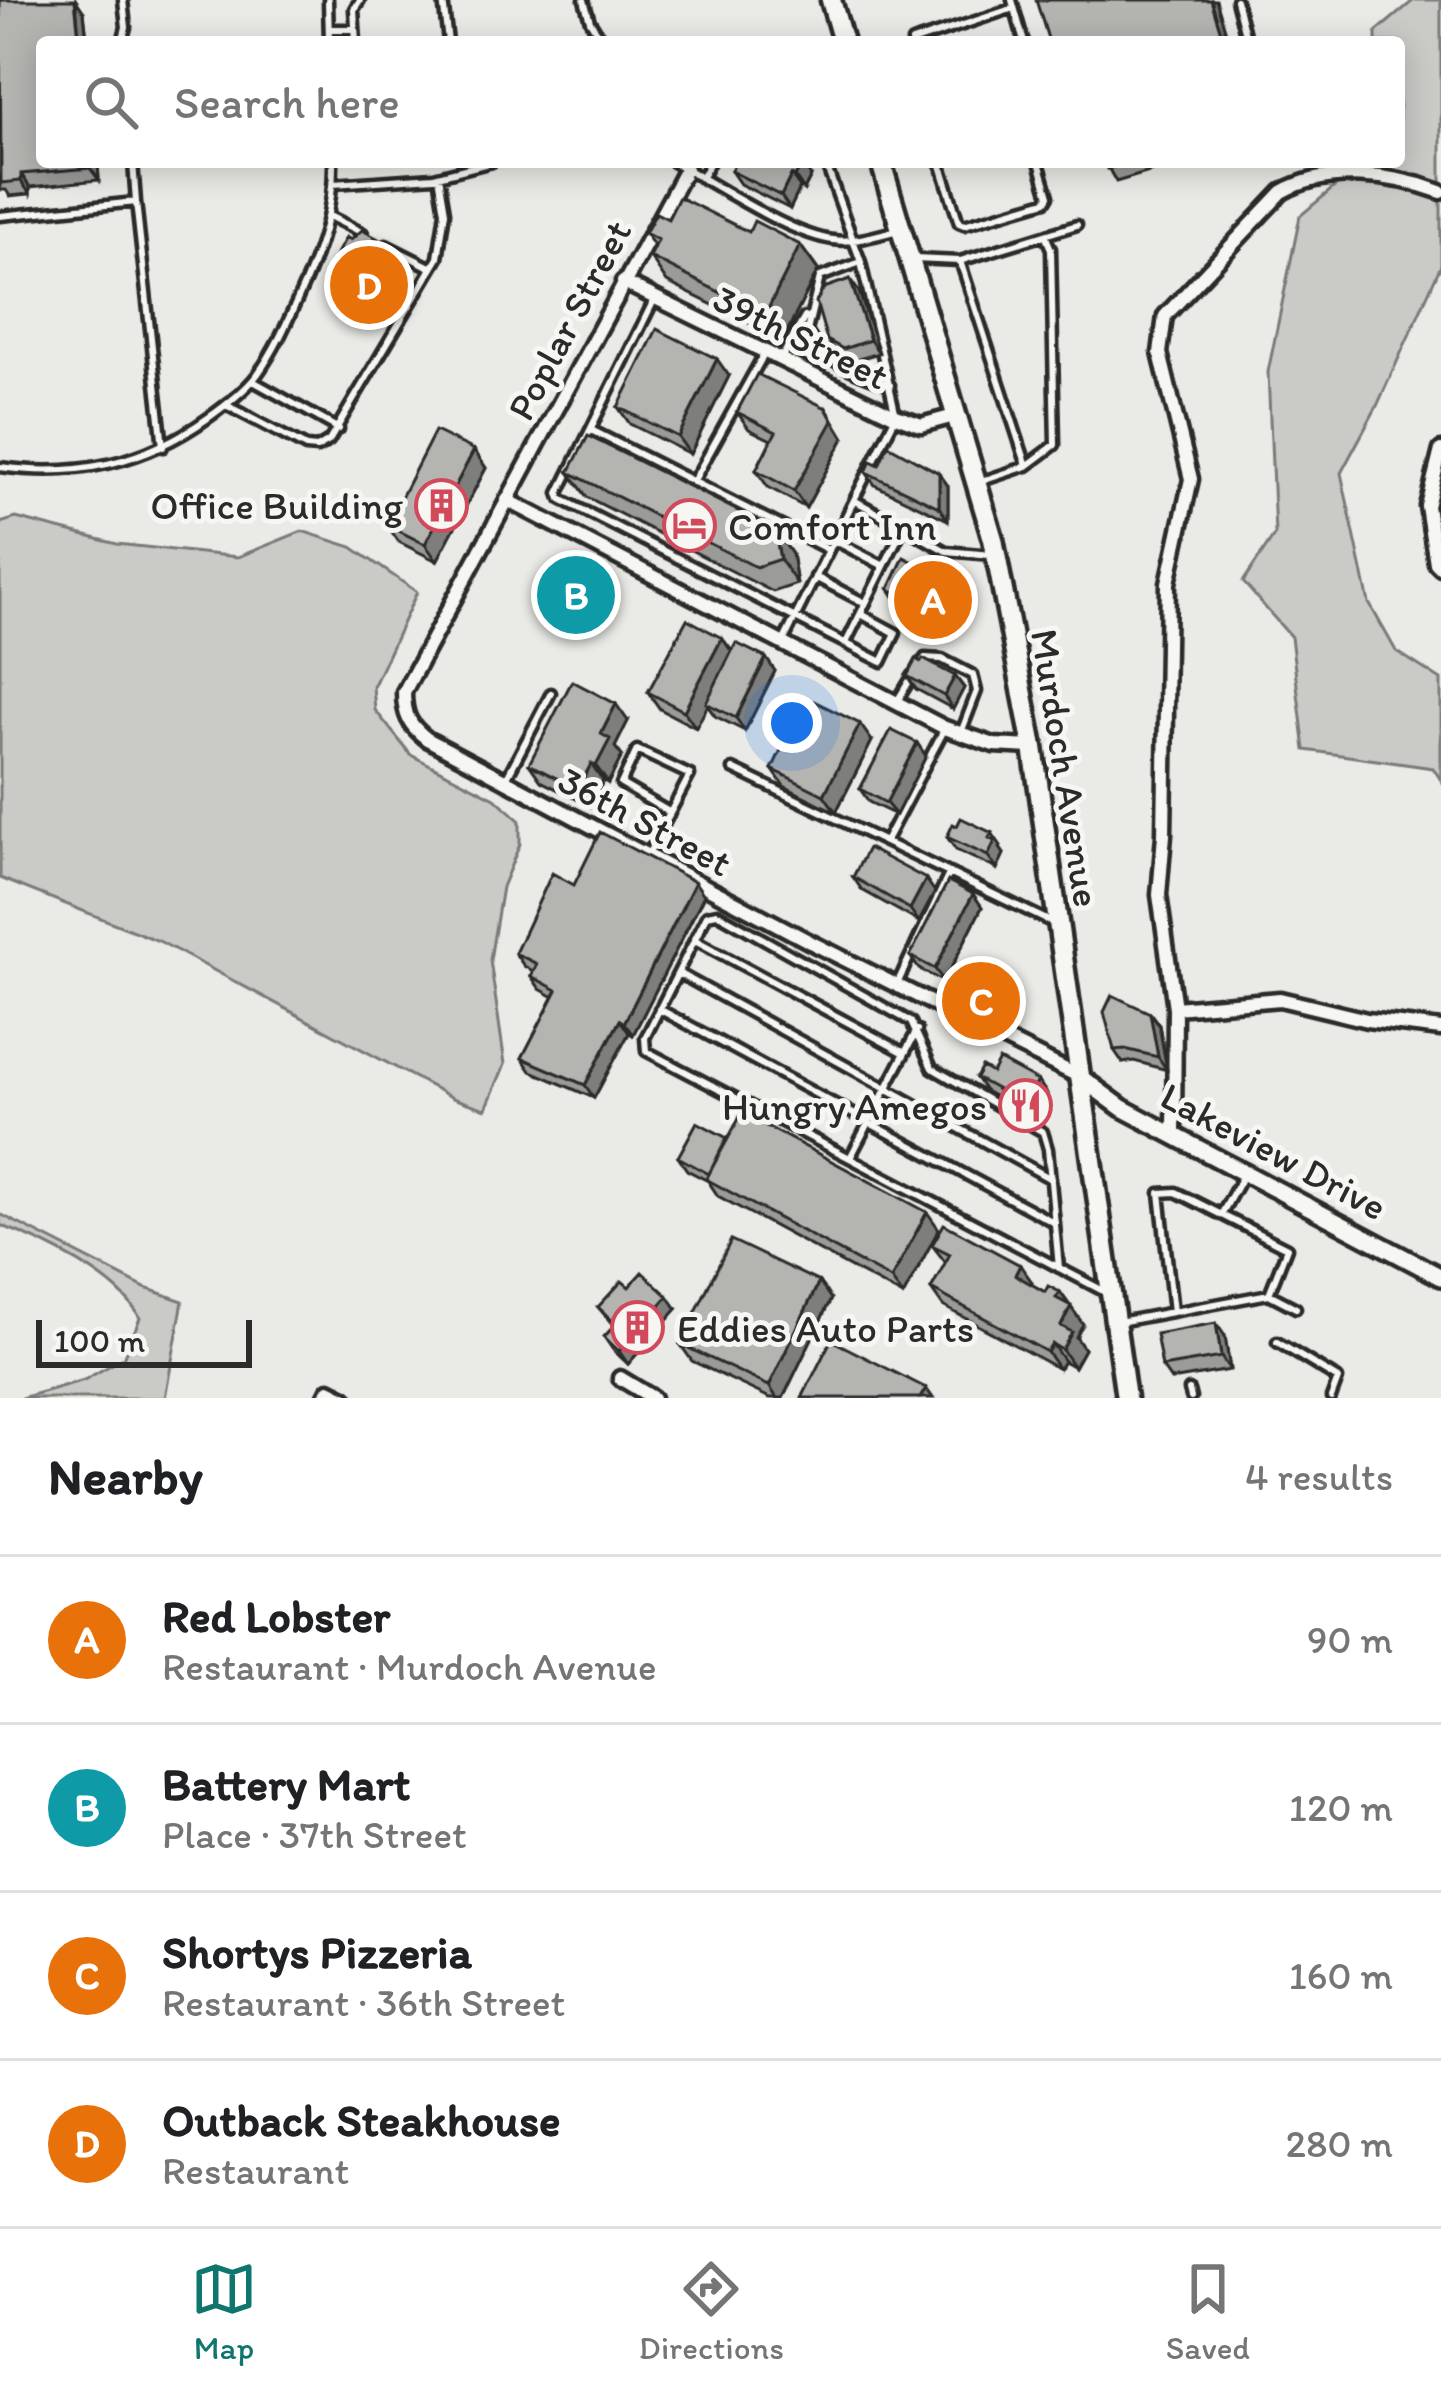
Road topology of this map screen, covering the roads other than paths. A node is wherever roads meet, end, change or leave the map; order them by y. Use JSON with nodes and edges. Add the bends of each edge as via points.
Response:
{"nodes":[{"id":1,"x":123,"y":0,"type":"edge"},
{"id":2,"x":328,"y":0,"type":"edge"},
{"id":3,"x":360,"y":0,"type":"edge"},
{"id":4,"x":443,"y":0,"type":"edge"},
{"id":5,"x":584,"y":0,"type":"edge"},
{"id":6,"x":831,"y":0,"type":"edge"},
{"id":7,"x":1236,"y":0,"type":"edge"},
{"id":8,"x":1013,"y":4,"type":"edge"},
{"id":9,"x":329,"y":28,"type":"junction"},
{"id":10,"x":355,"y":29,"type":"junction"},
{"id":11,"x":124,"y":36,"type":"edge"},
{"id":12,"x":329,"y":36,"type":"edge"},
{"id":13,"x":356,"y":36,"type":"edge"},
{"id":14,"x":447,"y":36,"type":"edge"},
{"id":15,"x":599,"y":36,"type":"edge"},
{"id":16,"x":841,"y":36,"type":"edge"},
{"id":17,"x":928,"y":36,"type":"edge"},
{"id":18,"x":1022,"y":36,"type":"edge"},
{"id":19,"x":1245,"y":36,"type":"edge"},
{"id":20,"x":133,"y":168,"type":"edge"},
{"id":21,"x":333,"y":168,"type":"edge"},
{"id":22,"x":453,"y":168,"type":"edge"},
{"id":23,"x":471,"y":168,"type":"edge"},
{"id":24,"x":678,"y":168,"type":"edge"},
{"id":25,"x":685,"y":168,"type":"edge"},
{"id":26,"x":707,"y":168,"type":"edge"},
{"id":27,"x":827,"y":168,"type":"edge"},
{"id":28,"x":883,"y":168,"type":"edge"},
{"id":29,"x":942,"y":168,"type":"edge"},
{"id":30,"x":1041,"y":168,"type":"edge"},
{"id":31,"x":453,"y":173,"type":"junction"},
{"id":32,"x":439,"y":176,"type":"junction"},
{"id":33,"x":703,"y":177,"type":"junction"},
{"id":34,"x":333,"y":184,"type":"junction"},
{"id":35,"x":1441,"y":192,"type":"edge"},
{"id":36,"x":136,"y":202,"type":"junction"},
{"id":37,"x":0,"y":216,"type":"edge"},
{"id":38,"x":329,"y":216,"type":"junction"},
{"id":39,"x":1077,"y":225,"type":"dead end"},
{"id":40,"x":902,"y":230,"type":"junction"},
{"id":41,"x":1045,"y":235,"type":"junction"},
{"id":42,"x":854,"y":240,"type":"junction"},
{"id":43,"x":911,"y":259,"type":"junction"},
{"id":44,"x":960,"y":261,"type":"junction"},
{"id":45,"x":861,"y":262,"type":"junction"},
{"id":46,"x":432,"y":268,"type":"junction"},
{"id":47,"x":622,"y":282,"type":"junction"},
{"id":48,"x":655,"y":298,"type":"junction"},
{"id":49,"x":809,"y":311,"type":"junction"},
{"id":50,"x":764,"y":352,"type":"junction"},
{"id":51,"x":780,"y":361,"type":"junction"},
{"id":52,"x":253,"y":381,"type":"junction"},
{"id":53,"x":890,"y":385,"type":"junction"},
{"id":54,"x":226,"y":405,"type":"junction"},
{"id":55,"x":958,"y":415,"type":"junction"},
{"id":56,"x":896,"y":416,"type":"junction"},
{"id":57,"x":339,"y":429,"type":"junction"},
{"id":58,"x":591,"y":430,"type":"junction"},
{"id":59,"x":163,"y":447,"type":"junction"},
{"id":60,"x":1441,"y":450,"type":"edge"},
{"id":61,"x":0,"y":466,"type":"edge"},
{"id":62,"x":1028,"y":466,"type":"junction"},
{"id":63,"x":693,"y":482,"type":"junction"},
{"id":64,"x":977,"y":482,"type":"junction"},
{"id":65,"x":507,"y":500,"type":"junction"},
{"id":66,"x":854,"y":500,"type":"junction"},
{"id":67,"x":903,"y":527,"type":"junction"},
{"id":68,"x":834,"y":540,"type":"junction"},
{"id":69,"x":829,"y":550,"type":"junction"},
{"id":70,"x":996,"y":555,"type":"junction"},
{"id":71,"x":884,"y":566,"type":"junction"},
{"id":72,"x":1441,"y":568,"type":"edge"},
{"id":73,"x":815,"y":578,"type":"junction"},
{"id":74,"x":866,"y":603,"type":"junction"},
{"id":75,"x":861,"y":614,"type":"junction"},
{"id":76,"x":796,"y":616,"type":"junction"},
{"id":77,"x":846,"y":643,"type":"junction"},
{"id":78,"x":781,"y":646,"type":"junction"},
{"id":79,"x":551,"y":693,"type":"dead end"},
{"id":80,"x":896,"y":704,"type":"junction"},
{"id":81,"x":945,"y":728,"type":"junction"},
{"id":82,"x":961,"y":734,"type":"junction"},
{"id":83,"x":1034,"y":747,"type":"junction"},
{"id":84,"x":733,"y":769,"type":"dead end"},
{"id":85,"x":505,"y":781,"type":"junction"},
{"id":86,"x":670,"y":812,"type":"junction"},
{"id":87,"x":885,"y":842,"type":"junction"},
{"id":88,"x":647,"y":856,"type":"junction"},
{"id":89,"x":950,"y":873,"type":"junction"},
{"id":90,"x":1059,"y":925,"type":"junction"},
{"id":91,"x":695,"y":940,"type":"junction"},
{"id":92,"x":678,"y":974,"type":"junction"},
{"id":93,"x":897,"y":984,"type":"junction"},
{"id":94,"x":1175,"y":1008,"type":"junction"},
{"id":95,"x":659,"y":1009,"type":"junction"},
{"id":96,"x":1441,"y":1029,"type":"edge"},
{"id":97,"x":917,"y":1030,"type":"junction"},
{"id":98,"x":905,"y":1053,"type":"junction"},
{"id":99,"x":1080,"y":1077,"type":"junction"},
{"id":100,"x":889,"y":1088,"type":"junction"},
{"id":101,"x":868,"y":1123,"type":"junction"},
{"id":102,"x":1174,"y":1134,"type":"junction"},
{"id":103,"x":850,"y":1158,"type":"junction"},
{"id":104,"x":1245,"y":1172,"type":"junction"},
{"id":105,"x":1051,"y":1179,"type":"junction"},
{"id":106,"x":1221,"y":1215,"type":"junction"},
{"id":107,"x":1055,"y":1223,"type":"junction"},
{"id":108,"x":1059,"y":1268,"type":"junction"},
{"id":109,"x":1441,"y":1277,"type":"edge"},
{"id":110,"x":1269,"y":1294,"type":"junction"},
{"id":111,"x":1112,"y":1296,"type":"junction"},
{"id":112,"x":1296,"y":1307,"type":"dead end"},
{"id":113,"x":1173,"y":1312,"type":"junction"},
{"id":114,"x":1115,"y":1322,"type":"junction"},
{"id":115,"x":1277,"y":1342,"type":"dead end"},
{"id":116,"x":620,"y":1378,"type":"dead end"},
{"id":117,"x":327,"y":1394,"type":"edge"},
{"id":118,"x":345,"y":1398,"type":"edge"},
{"id":119,"x":653,"y":1398,"type":"edge"},
{"id":120,"x":1126,"y":1398,"type":"edge"},
{"id":121,"x":1331,"y":1398,"type":"edge"}],
"edges":[{"from":1,"to":11,"type":"lane"},
{"from":2,"to":9,"type":"lane"},
{"from":3,"to":10,"type":"lane"},
{"from":4,"to":14,"type":"lane"},
{"from":5,"to":15,"type":"lane"},
{"from":6,"to":16,"type":"main road"},
{"from":7,"to":19,"type":"lane"},
{"from":8,"to":17,"type":"lane"},
{"from":8,"to":18,"type":"lane"},
{"from":9,"to":10,"type":"lane"},
{"from":9,"to":12,"type":"lane"},
{"from":10,"to":13,"type":"lane"},
{"from":20,"to":36,"type":"lane"},
{"from":21,"to":34,"type":"lane"},
{"from":22,"to":31,"type":"lane"},
{"from":23,"to":31,"type":"lane"},
{"from":24,"to":47,"type":"street","name":"Poplar Street"},
{"from":25,"to":33,"type":"lane"},
{"from":26,"to":33,"type":"lane"},
{"from":27,"to":42,"type":"lane"},
{"from":28,"to":40,"type":"main road","name":"Murdoch Avenue"},
{"from":29,"to":30,"type":"lane","via":[[964,225],[1046,201]]},
{"from":31,"to":32,"type":"lane"},
{"from":32,"to":34,"type":"lane"},
{"from":32,"to":46,"type":"lane","via":[[443,241]]},
{"from":33,"to":42,"type":"lane","via":[[796,230]]},
{"from":34,"to":38,"type":"lane"},
{"from":35,"to":94,"type":"street","via":[[1386,176],[1304,180],[1282,192],[1165,316],[1160,352],[1192,479],[1168,584],[1160,895]]},
{"from":36,"to":37,"type":"lane"},
{"from":36,"to":59,"type":"lane"},
{"from":38,"to":46,"type":"lane"},
{"from":38,"to":52,"type":"lane","via":[[311,270]]},
{"from":39,"to":41,"type":"lane"},
{"from":40,"to":42,"type":"lane"},
{"from":40,"to":43,"type":"main road","name":"Murdoch Avenue"},
{"from":41,"to":44,"type":"lane"},
{"from":41,"to":62,"type":"lane","via":[[1055,445]]},
{"from":42,"to":45,"type":"lane"},
{"from":43,"to":44,"type":"lane"},
{"from":43,"to":55,"type":"main road","name":"Murdoch Avenue"},
{"from":44,"to":62,"type":"lane"},
{"from":45,"to":49,"type":"lane","via":[[820,277]]},
{"from":45,"to":53,"type":"lane"},
{"from":46,"to":57,"type":"lane"},
{"from":47,"to":48,"type":"street","name":"39th Street"},
{"from":47,"to":65,"type":"street","name":"Poplar Street"},
{"from":48,"to":50,"type":"street","name":"39th Street"},
{"from":48,"to":58,"type":"lane"},
{"from":49,"to":51,"type":"lane"},
{"from":49,"to":53,"type":"lane","via":[[816,349]]},
{"from":50,"to":51,"type":"street","name":"39th Street"},
{"from":50,"to":63,"type":"lane"},
{"from":51,"to":56,"type":"street","name":"39th Street"},
{"from":52,"to":54,"type":"lane"},
{"from":52,"to":57,"type":"lane"},
{"from":53,"to":56,"type":"lane"},
{"from":54,"to":57,"type":"lane","via":[[306,447],[317,448]]},
{"from":54,"to":59,"type":"lane"},
{"from":55,"to":56,"type":"street","name":"39th Street","via":[[921,425]]},
{"from":55,"to":64,"type":"main road","name":"Murdoch Avenue"},
{"from":56,"to":66,"type":"lane"},
{"from":58,"to":63,"type":"lane"},
{"from":58,"to":76,"type":"lane","via":[[560,499]]},
{"from":59,"to":61,"type":"lane","via":[[92,467]]},
{"from":60,"to":72,"type":"street","via":[[1427,506]]},
{"from":62,"to":64,"type":"lane"},
{"from":63,"to":69,"type":"lane"},
{"from":64,"to":70,"type":"main road","name":"Murdoch Avenue"},
{"from":65,"to":78,"type":"street"},
{"from":65,"to":85,"type":"street","name":"36th Street","via":[[404,692],[411,727]]},
{"from":66,"to":67,"type":"lane"},
{"from":66,"to":68,"type":"lane"},
{"from":67,"to":70,"type":"lane","via":[[946,551]]},
{"from":67,"to":71,"type":"lane"},
{"from":68,"to":69,"type":"lane"},
{"from":68,"to":71,"type":"lane"},
{"from":69,"to":73,"type":"lane"},
{"from":70,"to":83,"type":"main road","name":"Murdoch Avenue"},
{"from":71,"to":74,"type":"lane"},
{"from":73,"to":74,"type":"lane"},
{"from":73,"to":76,"type":"lane"},
{"from":74,"to":75,"type":"lane"},
{"from":75,"to":77,"type":"lane"},
{"from":75,"to":77,"type":"lane","via":[[896,633],[882,662]]},
{"from":76,"to":77,"type":"lane"},
{"from":76,"to":78,"type":"lane"},
{"from":78,"to":80,"type":"street"},
{"from":79,"to":85,"type":"lane"},
{"from":80,"to":81,"type":"street"},
{"from":80,"to":82,"type":"lane","via":[[926,658],[942,658],[974,675],[977,691]]},
{"from":81,"to":82,"type":"street"},
{"from":81,"to":87,"type":"lane"},
{"from":82,"to":83,"type":"street"},
{"from":83,"to":90,"type":"main road","name":"Murdoch Avenue"},
{"from":84,"to":87,"type":"lane"},
{"from":85,"to":88,"type":"street","name":"36th Street"},
{"from":86,"to":86,"type":"lane","via":[[690,775],[638,750],[621,784]]},
{"from":86,"to":88,"type":"lane"},
{"from":87,"to":89,"type":"lane"},
{"from":88,"to":93,"type":"street","name":"36th Street"},
{"from":89,"to":90,"type":"lane"},
{"from":89,"to":93,"type":"lane"},
{"from":90,"to":99,"type":"main road","name":"Murdoch Avenue"},
{"from":91,"to":92,"type":"lane"},
{"from":91,"to":97,"type":"lane","via":[[707,915],[717,913]]},
{"from":91,"to":98,"type":"lane"},
{"from":92,"to":95,"type":"lane"},
{"from":92,"to":100,"type":"lane"},
{"from":93,"to":99,"type":"street","name":"36th Street"},
{"from":94,"to":96,"type":"street","via":[[1280,999]]},
{"from":94,"to":102,"type":"street"},
{"from":95,"to":101,"type":"lane"},
{"from":95,"to":103,"type":"lane","via":[[646,1051]]},
{"from":97,"to":98,"type":"lane"},
{"from":97,"to":105,"type":"lane","via":[[932,1068],[1043,1132]]},
{"from":98,"to":100,"type":"lane"},
{"from":99,"to":102,"type":"street","name":"Lakeview Drive"},
{"from":99,"to":111,"type":"main road","name":"Murdoch Avenue"},
{"from":100,"to":101,"type":"lane"},
{"from":100,"to":105,"type":"lane"},
{"from":101,"to":103,"type":"lane"},
{"from":101,"to":107,"type":"lane"},
{"from":102,"to":104,"type":"street","name":"Lakeview Drive"},
{"from":103,"to":108,"type":"lane"},
{"from":104,"to":106,"type":"lane"},
{"from":104,"to":109,"type":"street","name":"Lakeview Drive"},
{"from":105,"to":107,"type":"lane"},
{"from":106,"to":110,"type":"lane","via":[[1287,1248]]},
{"from":106,"to":113,"type":"lane","via":[[1176,1192],[1158,1196]]},
{"from":107,"to":108,"type":"lane"},
{"from":108,"to":111,"type":"lane"},
{"from":110,"to":112,"type":"lane"},
{"from":110,"to":113,"type":"lane"},
{"from":111,"to":114,"type":"main road","name":"Murdoch Avenue"},
{"from":113,"to":114,"type":"lane"},
{"from":114,"to":120,"type":"main road","name":"Murdoch Avenue"},
{"from":115,"to":121,"type":"lane","via":[[1338,1379]]},
{"from":116,"to":119,"type":"street"},
{"from":117,"to":118,"type":"street"}]}
